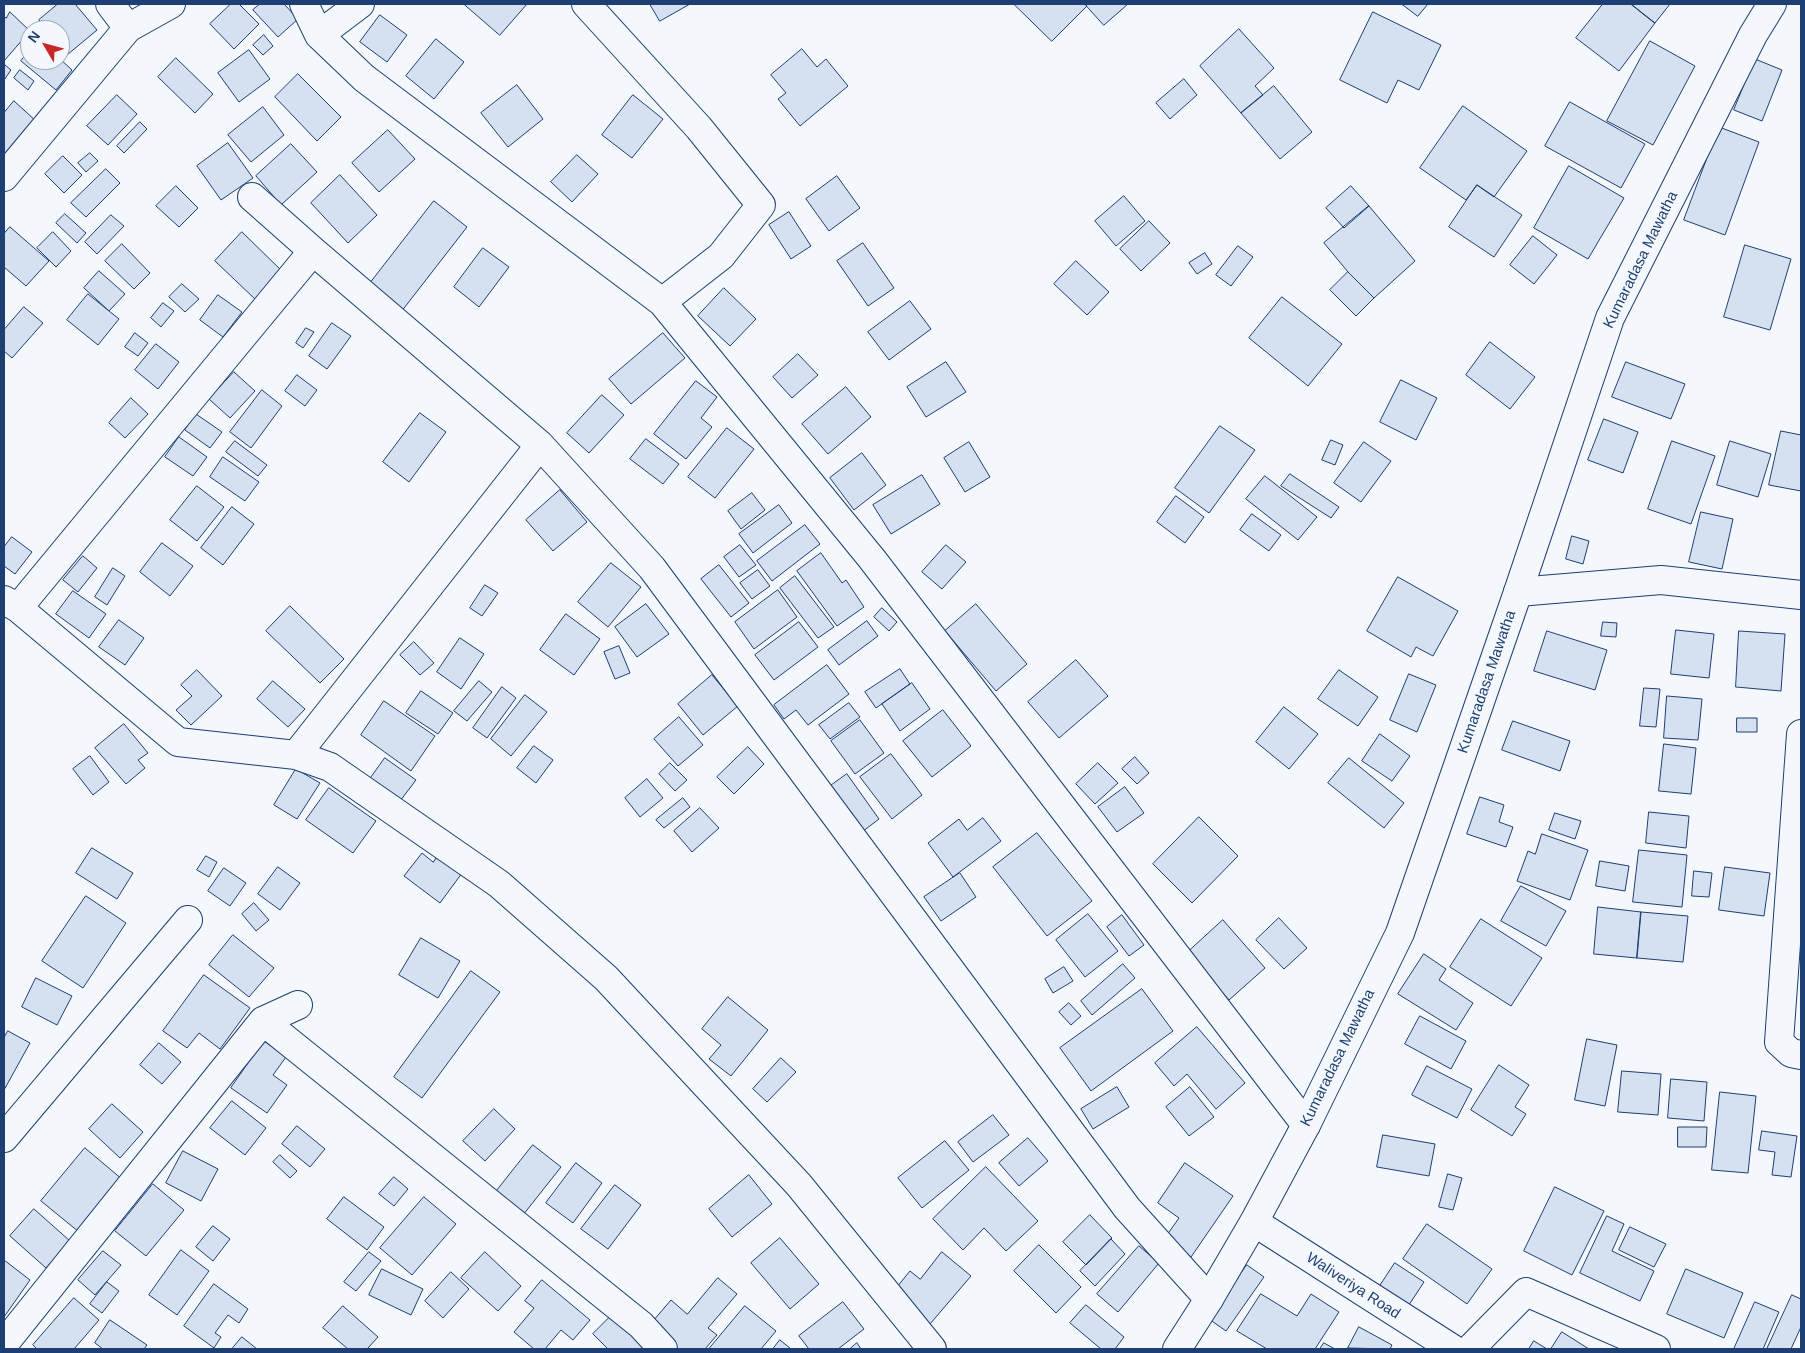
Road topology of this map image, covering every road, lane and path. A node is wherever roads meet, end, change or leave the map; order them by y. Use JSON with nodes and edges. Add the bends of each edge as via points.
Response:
{"nodes":[{"id":1,"x":110,"y":4,"type":"edge"},
{"id":2,"x":170,"y":4,"type":"edge"},
{"id":3,"x":304,"y":4,"type":"edge"},
{"id":4,"x":360,"y":4,"type":"edge"},
{"id":5,"x":586,"y":4,"type":"edge"},
{"id":6,"x":1772,"y":4,"type":"edge"},
{"id":7,"x":128,"y":28,"type":"junction"},
{"id":8,"x":319,"y":35,"type":"junction"},
{"id":9,"x":4,"y":177,"type":"edge"},
{"id":10,"x":252,"y":197,"type":"dead end"},
{"id":11,"x":313,"y":251,"type":"junction"},
{"id":12,"x":662,"y":302,"type":"junction"},
{"id":13,"x":540,"y":445,"type":"junction"},
{"id":14,"x":1518,"y":592,"type":"junction"},
{"id":15,"x":1801,"y":595,"type":"edge"},
{"id":16,"x":11,"y":604,"type":"edge"},
{"id":17,"x":1801,"y":734,"type":"edge"},
{"id":18,"x":296,"y":755,"type":"junction"},
{"id":19,"x":188,"y":920,"type":"dead end"},
{"id":20,"x":298,"y":1005,"type":"dead end"},
{"id":21,"x":263,"y":1021,"type":"junction"},
{"id":22,"x":1801,"y":1055,"type":"edge"},
{"id":23,"x":1306,"y":1125,"type":"junction"},
{"id":24,"x":4,"y":1138,"type":"edge"},
{"id":25,"x":1254,"y":1222,"type":"junction"},
{"id":26,"x":1209,"y":1299,"type":"junction"},
{"id":27,"x":4,"y":1344,"type":"edge"},
{"id":28,"x":663,"y":1349,"type":"edge"},
{"id":29,"x":932,"y":1349,"type":"edge"},
{"id":30,"x":1177,"y":1349,"type":"edge"},
{"id":31,"x":1453,"y":1349,"type":"edge"},
{"id":32,"x":1470,"y":1349,"type":"edge"},
{"id":33,"x":1656,"y":1349,"type":"edge"}],
"edges":[{"from":1,"to":7,"type":"street"},
{"from":2,"to":7,"type":"street"},
{"from":3,"to":8,"type":"street"},
{"from":4,"to":8,"type":"street"},
{"from":5,"to":12,"type":"street","via":[[699,128],[761,204],[721,256]]},
{"from":6,"to":14,"type":"street","name":"Kumaradasa Mawatha","via":[[1753,35],[1610,318]]},
{"from":7,"to":9,"type":"street"},
{"from":8,"to":12,"type":"street","via":[[364,78]]},
{"from":10,"to":11,"type":"street"},
{"from":11,"to":13,"type":"street"},
{"from":11,"to":16,"type":"street"},
{"from":12,"to":23,"type":"street","via":[[872,559]]},
{"from":13,"to":18,"type":"street"},
{"from":13,"to":26,"type":"street","via":[[652,568],[1127,1208]]},
{"from":14,"to":15,"type":"street","via":[[1661,580]]},
{"from":14,"to":23,"type":"street","name":"Kumaradasa Mawatha","via":[[1400,932]]},
{"from":16,"to":18,"type":"street","via":[[178,742]]},
{"from":17,"to":22,"type":"street","via":[[1779,1042],[1790,1053]]},
{"from":18,"to":29,"type":"street","via":[[330,767],[499,884],[606,978],[799,1185]]},
{"from":19,"to":24,"type":"street"},
{"from":20,"to":21,"type":"street"},
{"from":21,"to":27,"type":"street"},
{"from":21,"to":28,"type":"street","via":[[641,1325]]},
{"from":23,"to":25,"type":"street","name":"Kumaradasa Mawatha"},
{"from":25,"to":26,"type":"street","name":"Kumaradasa Mawatha"},
{"from":25,"to":31,"type":"street","name":"Waliveriya Road"},
{"from":26,"to":30,"type":"street","name":"Kumaradasa Mawatha"},
{"from":32,"to":33,"type":"street","via":[[1526,1292]]}]}
